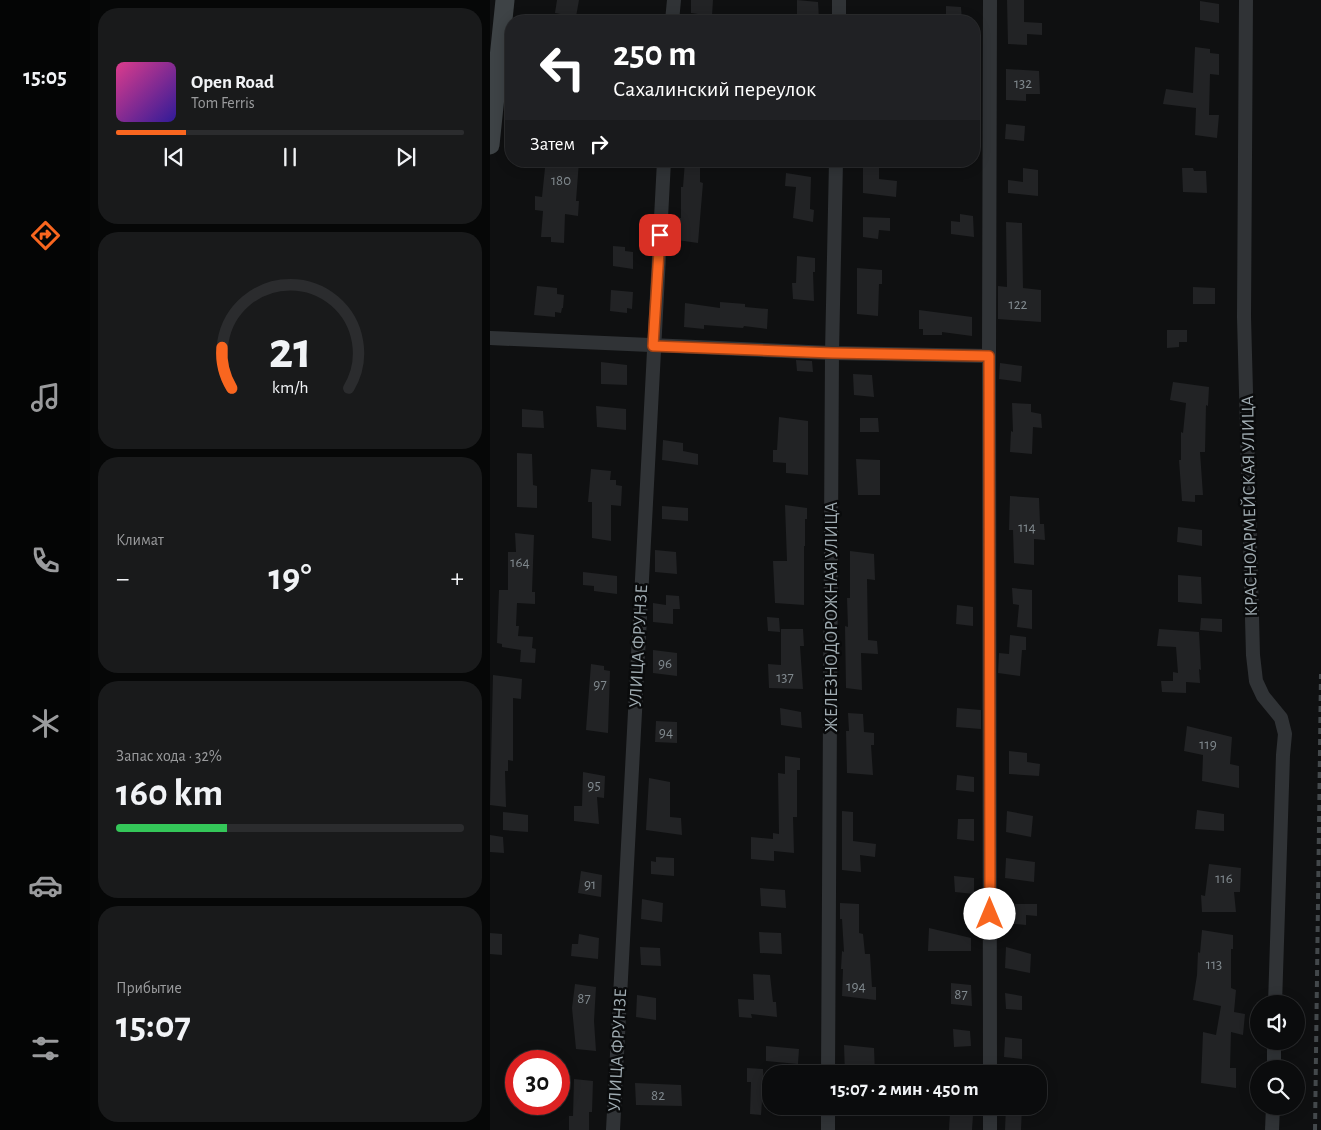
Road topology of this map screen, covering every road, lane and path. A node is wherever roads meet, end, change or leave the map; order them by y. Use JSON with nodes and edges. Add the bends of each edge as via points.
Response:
{"nodes":[{"id":1,"x":505,"y":0,"type":"edge"},
{"id":2,"x":674,"y":0,"type":"edge"},
{"id":3,"x":839,"y":0,"type":"edge"},
{"id":4,"x":990,"y":0,"type":"edge"},
{"id":5,"x":1246,"y":0,"type":"edge"},
{"id":6,"x":673,"y":15,"type":"edge"},
{"id":7,"x":839,"y":15,"type":"edge"},
{"id":8,"x":495,"y":56,"type":"edge"},
{"id":9,"x":490,"y":145,"type":"edge"},
{"id":10,"x":664,"y":167,"type":"edge"},
{"id":11,"x":836,"y":167,"type":"edge"},
{"id":12,"x":490,"y":338,"type":"edge"},
{"id":13,"x":653,"y":346,"type":"junction"},
{"id":14,"x":832,"y":353,"type":"junction"},
{"id":15,"x":989,"y":356,"type":"junction"},
{"id":16,"x":1276,"y":995,"type":"edge"},
{"id":17,"x":828,"y":1065,"type":"edge"},
{"id":18,"x":990,"y":1065,"type":"edge"},
{"id":19,"x":828,"y":1115,"type":"edge"},
{"id":20,"x":990,"y":1115,"type":"edge"},
{"id":21,"x":1272,"y":1115,"type":"edge"},
{"id":22,"x":613,"y":1130,"type":"edge"},
{"id":23,"x":828,"y":1130,"type":"edge"},
{"id":24,"x":990,"y":1130,"type":"edge"},
{"id":25,"x":1272,"y":1130,"type":"edge"}],
"edges":[{"from":1,"to":8,"type":"main road"},
{"from":2,"to":6,"type":"street"},
{"from":3,"to":7,"type":"street"},
{"from":4,"to":15,"type":"street"},
{"from":5,"to":16,"type":"street","name":"КРАСНОАРМЕЙСКАЯ УЛИЦА","via":[[1244,317],[1253,655],[1256,681],[1263,696],[1281,718],[1285,734]]},
{"from":8,"to":9,"type":"main road"},
{"from":10,"to":13,"type":"street","name":"УЛИЦА ФРУНЗЕ"},
{"from":11,"to":14,"type":"street","name":"ЖЕЛЕЗНОДОРОЖНАЯ УЛИЦА"},
{"from":12,"to":13,"type":"street"},
{"from":13,"to":14,"type":"street"},
{"from":13,"to":22,"type":"street","name":"УЛИЦА ФРУНЗЕ"},
{"from":14,"to":15,"type":"street"},
{"from":14,"to":17,"type":"street","name":"ЖЕЛЕЗНОДОРОЖНАЯ УЛИЦА"},
{"from":15,"to":18,"type":"street"},
{"from":19,"to":23,"type":"street"},
{"from":20,"to":24,"type":"street"},
{"from":21,"to":25,"type":"street"}]}
